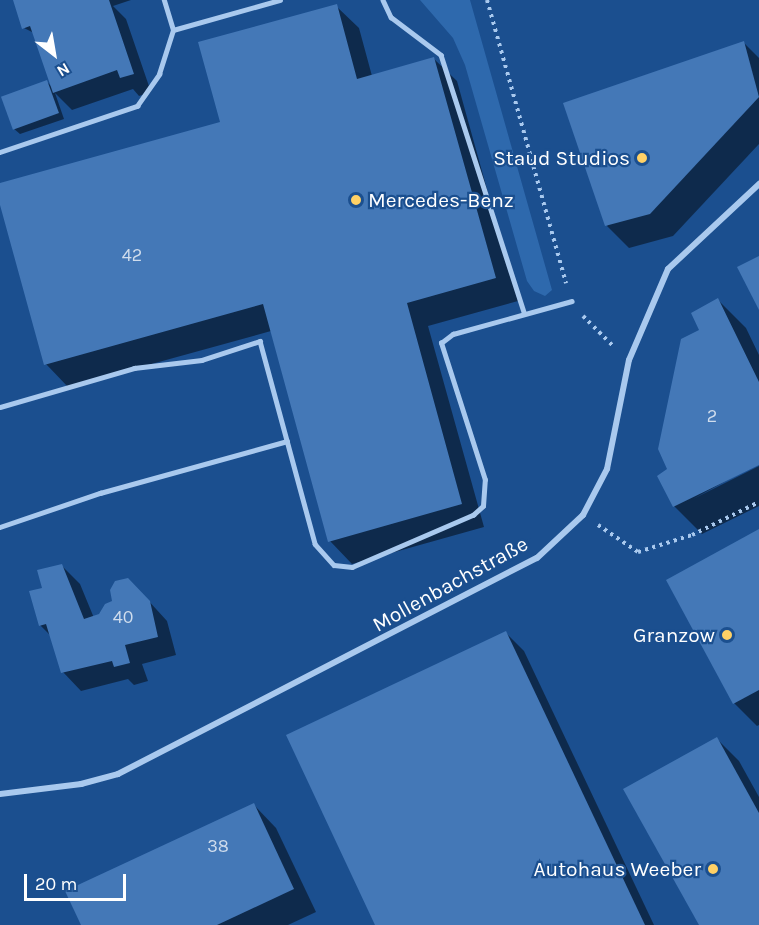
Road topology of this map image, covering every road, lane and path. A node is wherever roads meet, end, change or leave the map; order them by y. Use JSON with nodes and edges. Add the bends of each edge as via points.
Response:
{"nodes":[{"id":1,"x":164,"y":0,"type":"edge"},
{"id":2,"x":280,"y":0,"type":"edge"},
{"id":3,"x":383,"y":0,"type":"edge"},
{"id":4,"x":487,"y":0,"type":"edge"},
{"id":5,"x":173,"y":30,"type":"junction"},
{"id":6,"x":0,"y":152,"type":"edge"},
{"id":7,"x":759,"y":184,"type":"edge"},
{"id":8,"x":558,"y":259,"type":"dead end"},
{"id":9,"x":572,"y":302,"type":"dead end"},
{"id":10,"x":524,"y":312,"type":"junction"},
{"id":11,"x":0,"y":407,"type":"edge"},
{"id":12,"x":287,"y":441,"type":"junction"},
{"id":13,"x":759,"y":502,"type":"edge"},
{"id":14,"x":583,"y":515,"type":"junction"},
{"id":15,"x":0,"y":527,"type":"edge"},
{"id":16,"x":0,"y":794,"type":"edge"}],
"edges":[{"from":1,"to":5,"type":"lane"},
{"from":2,"to":5,"type":"lane"},
{"from":3,"to":10,"type":"lane","via":[[391,16],[441,55]]},
{"from":4,"to":8,"type":"path"},
{"from":5,"to":6,"type":"lane","via":[[159,74],[137,106]]},
{"from":7,"to":14,"type":"street","name":"Mollenbachstraße","via":[[668,269],[629,360],[608,469]]},
{"from":9,"to":10,"type":"lane"},
{"from":10,"to":12,"type":"lane","via":[[453,334],[441,343],[485,480],[483,506],[473,515],[352,567],[334,565],[315,544]]},
{"from":11,"to":12,"type":"lane","via":[[134,368],[202,360],[260,341]]},
{"from":12,"to":15,"type":"lane","via":[[100,493]]},
{"from":13,"to":14,"type":"path","via":[[692,536],[638,552]]},
{"from":14,"to":16,"type":"street","name":"Mollenbachstraße","via":[[537,558],[118,774],[81,784]]}]}
